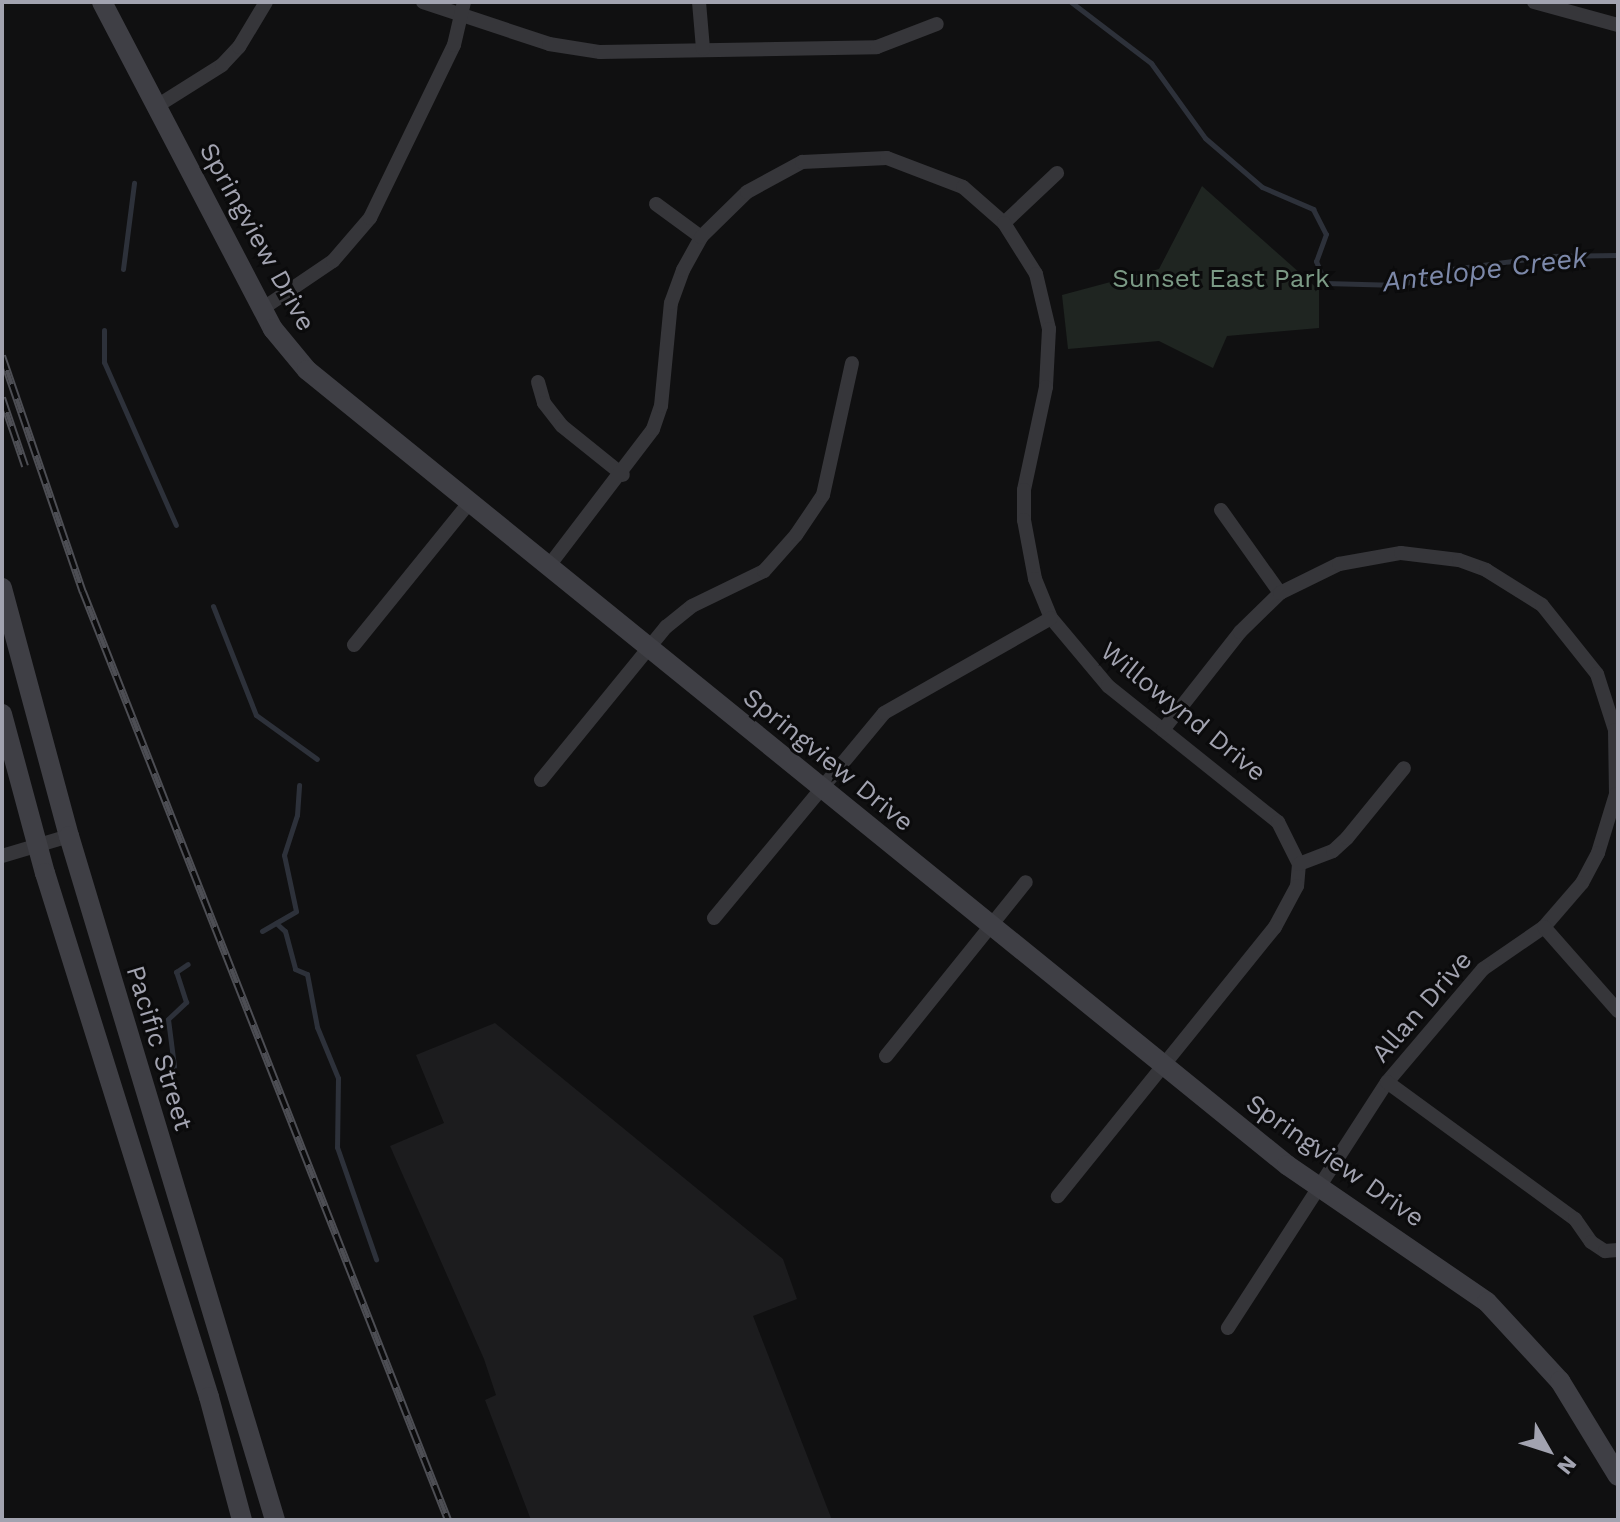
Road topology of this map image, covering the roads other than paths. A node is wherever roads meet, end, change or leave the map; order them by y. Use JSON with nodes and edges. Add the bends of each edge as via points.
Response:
{"nodes":[{"id":1,"x":102,"y":2,"type":"edge"},
{"id":2,"x":266,"y":2,"type":"edge"},
{"id":3,"x":423,"y":2,"type":"edge"},
{"id":4,"x":699,"y":2,"type":"edge"},
{"id":5,"x":1534,"y":2,"type":"edge"},
{"id":6,"x":463,"y":9,"type":"edge"},
{"id":7,"x":937,"y":24,"type":"dead end"},
{"id":8,"x":1618,"y":25,"type":"edge"},
{"id":9,"x":703,"y":49,"type":"junction"},
{"id":10,"x":157,"y":106,"type":"junction"},
{"id":11,"x":1057,"y":173,"type":"dead end"},
{"id":12,"x":656,"y":204,"type":"dead end"},
{"id":13,"x":1004,"y":223,"type":"junction"},
{"id":14,"x":701,"y":237,"type":"junction"},
{"id":15,"x":262,"y":309,"type":"junction"},
{"id":16,"x":852,"y":363,"type":"dead end"},
{"id":17,"x":538,"y":382,"type":"dead end"},
{"id":18,"x":623,"y":475,"type":"junction"},
{"id":19,"x":468,"y":504,"type":"junction"},
{"id":20,"x":1221,"y":510,"type":"dead end"},
{"id":21,"x":548,"y":567,"type":"junction"},
{"id":22,"x":3,"y":593,"type":"edge"},
{"id":23,"x":1280,"y":593,"type":"junction"},
{"id":24,"x":1051,"y":618,"type":"junction"},
{"id":25,"x":354,"y":645,"type":"dead end"},
{"id":26,"x":647,"y":647,"type":"junction"},
{"id":27,"x":2,"y":714,"type":"edge"},
{"id":28,"x":1163,"y":730,"type":"junction"},
{"id":29,"x":1617,"y":730,"type":"edge"},
{"id":30,"x":1404,"y":768,"type":"dead end"},
{"id":31,"x":541,"y":780,"type":"dead end"},
{"id":32,"x":820,"y":786,"type":"junction"},
{"id":33,"x":69,"y":836,"type":"junction"},
{"id":34,"x":38,"y":848,"type":"junction"},
{"id":35,"x":2,"y":856,"type":"edge"},
{"id":36,"x":1299,"y":864,"type":"junction"},
{"id":37,"x":1026,"y":882,"type":"dead end"},
{"id":38,"x":714,"y":918,"type":"dead end"},
{"id":39,"x":992,"y":925,"type":"junction"},
{"id":40,"x":1544,"y":927,"type":"junction"},
{"id":41,"x":1618,"y":1011,"type":"edge"},
{"id":42,"x":886,"y":1056,"type":"dead end"},
{"id":43,"x":1164,"y":1065,"type":"junction"},
{"id":44,"x":1387,"y":1082,"type":"junction"},
{"id":45,"x":1319,"y":1187,"type":"junction"},
{"id":46,"x":1058,"y":1196,"type":"dead end"},
{"id":47,"x":1618,"y":1250,"type":"edge"},
{"id":48,"x":1228,"y":1328,"type":"dead end"},
{"id":49,"x":235,"y":1388,"type":"junction"},
{"id":50,"x":209,"y":1397,"type":"junction"},
{"id":51,"x":1615,"y":1462,"type":"edge"},
{"id":52,"x":242,"y":1520,"type":"edge"},
{"id":53,"x":275,"y":1520,"type":"edge"}],
"edges":[{"from":1,"to":10,"type":"street","name":"Springview Drive"},
{"from":2,"to":10,"type":"street","via":[[222,65]]},
{"from":3,"to":6,"type":"street"},
{"from":4,"to":9,"type":"street"},
{"from":5,"to":8,"type":"street"},
{"from":6,"to":9,"type":"street","via":[[574,49]]},
{"from":6,"to":15,"type":"street","via":[[454,45],[370,218],[333,261]]},
{"from":7,"to":9,"type":"street","via":[[877,47]]},
{"from":10,"to":15,"type":"street","name":"Springview Drive"},
{"from":11,"to":13,"type":"street"},
{"from":12,"to":14,"type":"street"},
{"from":13,"to":14,"type":"street","name":"Willowynd Drive","via":[[963,187],[916,165],[887,158],[830,157],[776,174],[725,210]]},
{"from":13,"to":24,"type":"street","name":"Willowynd Drive","via":[[1036,274],[1049,329],[1046,387],[1024,490],[1024,520],[1027,551]]},
{"from":14,"to":18,"type":"street","name":"Willowynd Drive","via":[[671,303],[661,406],[641,452]]},
{"from":15,"to":19,"type":"street","name":"Springview Drive","via":[[286,348],[323,386]]},
{"from":16,"to":26,"type":"street","via":[[823,495],[796,535],[764,571],[692,606]]},
{"from":17,"to":18,"type":"street","via":[[544,403],[562,426]]},
{"from":18,"to":21,"type":"street","name":"Willowynd Drive"},
{"from":19,"to":21,"type":"street","name":"Springview Drive"},
{"from":19,"to":25,"type":"street"},
{"from":20,"to":23,"type":"street"},
{"from":21,"to":26,"type":"street","name":"Springview Drive"},
{"from":22,"to":33,"type":"street","name":"Pacific Street"},
{"from":23,"to":28,"type":"street","name":"Allan Drive","via":[[1240,632]]},
{"from":23,"to":29,"type":"street","name":"Allan Drive","via":[[1307,577],[1369,556],[1433,555],[1486,570],[1542,605],[1563,625],[1597,674]]},
{"from":24,"to":28,"type":"street","name":"Willowynd Drive","via":[[1085,665]]},
{"from":24,"to":32,"type":"street","via":[[884,713]]},
{"from":26,"to":31,"type":"street"},
{"from":26,"to":32,"type":"street","name":"Springview Drive"},
{"from":27,"to":34,"type":"street"},
{"from":28,"to":36,"type":"street","name":"Willowynd Drive","via":[[1278,822]]},
{"from":29,"to":40,"type":"street","name":"Allan Drive","via":[[1616,794],[1598,853],[1565,907]]},
{"from":30,"to":36,"type":"street","via":[[1333,851]]},
{"from":32,"to":38,"type":"street"},
{"from":32,"to":39,"type":"street","name":"Springview Drive"},
{"from":33,"to":34,"type":"street"},
{"from":33,"to":49,"type":"street","name":"Pacific Street"},
{"from":34,"to":35,"type":"street"},
{"from":34,"to":50,"type":"street"},
{"from":36,"to":43,"type":"street","via":[[1289,907]]},
{"from":37,"to":39,"type":"street"},
{"from":39,"to":42,"type":"street"},
{"from":39,"to":43,"type":"street","name":"Springview Drive"},
{"from":40,"to":41,"type":"street"},
{"from":40,"to":44,"type":"street","name":"Allan Drive","via":[[1483,969]]},
{"from":43,"to":45,"type":"street","name":"Springview Drive"},
{"from":43,"to":46,"type":"street"},
{"from":44,"to":45,"type":"street","name":"Allan Drive"},
{"from":44,"to":47,"type":"street","via":[[1575,1219],[1591,1242],[1605,1251]]},
{"from":45,"to":48,"type":"street","name":"Allan Drive"},
{"from":45,"to":51,"type":"street","name":"Springview Drive","via":[[1487,1302],[1560,1381]]},
{"from":49,"to":50,"type":"street"},
{"from":49,"to":53,"type":"street","name":"Pacific Street"},
{"from":50,"to":52,"type":"street"}]}
